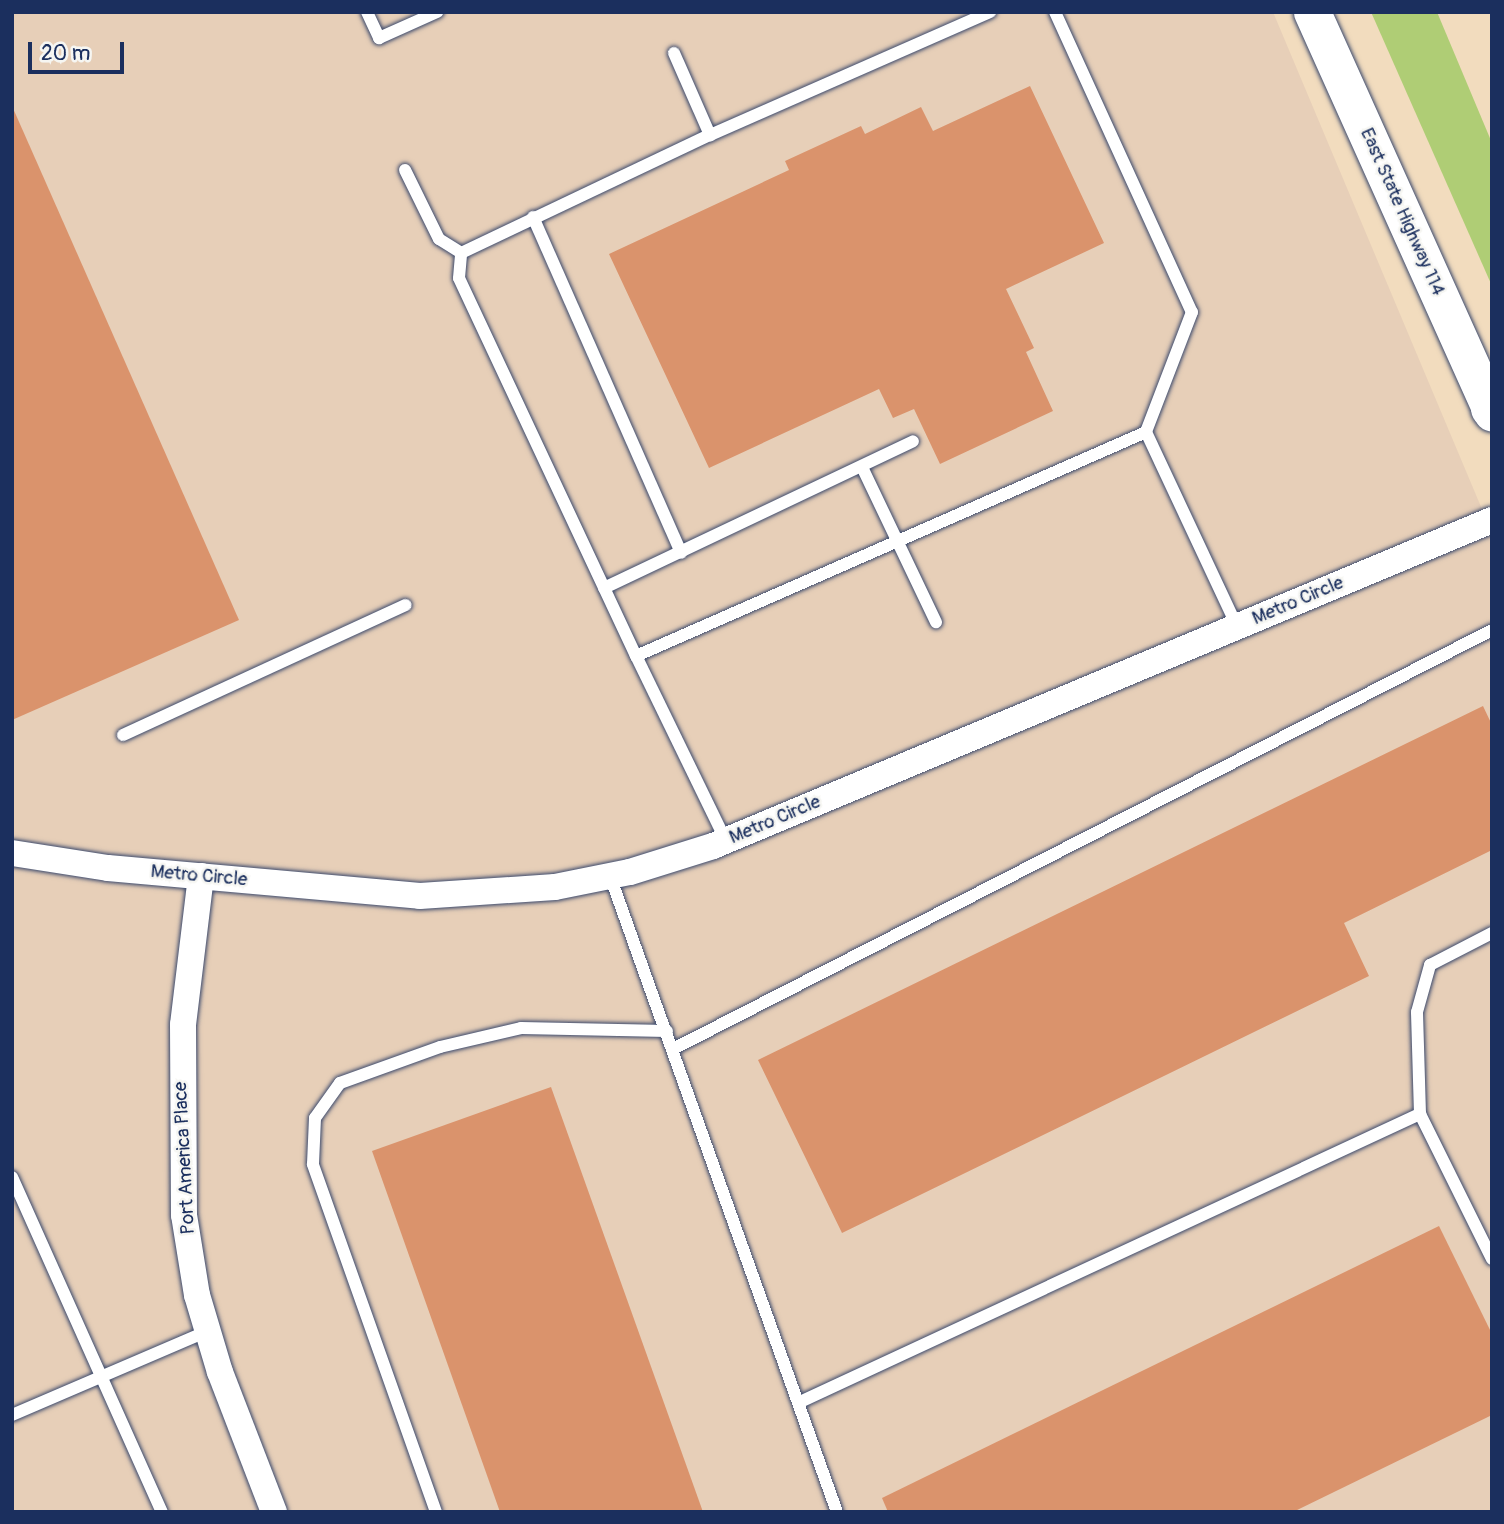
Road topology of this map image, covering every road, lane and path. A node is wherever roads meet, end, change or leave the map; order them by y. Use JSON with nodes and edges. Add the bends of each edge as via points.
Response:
{"nodes":[{"id":1,"x":367,"y":12,"type":"edge"},
{"id":2,"x":437,"y":12,"type":"edge"},
{"id":3,"x":990,"y":12,"type":"edge"},
{"id":4,"x":1055,"y":12,"type":"edge"},
{"id":5,"x":1312,"y":12,"type":"edge"},
{"id":6,"x":674,"y":52,"type":"dead end"},
{"id":7,"x":710,"y":135,"type":"junction"},
{"id":8,"x":405,"y":170,"type":"dead end"},
{"id":9,"x":533,"y":218,"type":"junction"},
{"id":10,"x":461,"y":253,"type":"junction"},
{"id":11,"x":1491,"y":410,"type":"edge"},
{"id":12,"x":1146,"y":432,"type":"junction"},
{"id":13,"x":913,"y":441,"type":"dead end"},
{"id":14,"x":862,"y":467,"type":"junction"},
{"id":15,"x":1492,"y":520,"type":"edge"},
{"id":16,"x":898,"y":541,"type":"junction"},
{"id":17,"x":681,"y":553,"type":"junction"},
{"id":18,"x":604,"y":588,"type":"junction"},
{"id":19,"x":405,"y":604,"type":"dead end"},
{"id":20,"x":936,"y":622,"type":"dead end"},
{"id":21,"x":1237,"y":626,"type":"junction"},
{"id":22,"x":1492,"y":630,"type":"edge"},
{"id":23,"x":636,"y":656,"type":"junction"},
{"id":24,"x":123,"y":735,"type":"dead end"},
{"id":25,"x":726,"y":841,"type":"junction"},
{"id":26,"x":12,"y":853,"type":"edge"},
{"id":27,"x":201,"y":876,"type":"junction"},
{"id":28,"x":610,"y":876,"type":"junction"},
{"id":29,"x":1492,"y":933,"type":"edge"},
{"id":30,"x":667,"y":1031,"type":"junction"},
{"id":31,"x":674,"y":1049,"type":"junction"},
{"id":32,"x":1420,"y":1114,"type":"junction"},
{"id":33,"x":12,"y":1177,"type":"edge"},
{"id":34,"x":1492,"y":1259,"type":"edge"},
{"id":35,"x":208,"y":1331,"type":"junction"},
{"id":36,"x":101,"y":1377,"type":"junction"},
{"id":37,"x":800,"y":1402,"type":"junction"},
{"id":38,"x":12,"y":1415,"type":"edge"},
{"id":39,"x":162,"y":1512,"type":"edge"},
{"id":40,"x":274,"y":1512,"type":"edge"},
{"id":41,"x":436,"y":1512,"type":"edge"},
{"id":42,"x":837,"y":1512,"type":"edge"}],
"edges":[{"from":1,"to":2,"type":"lane","via":[[379,38]]},
{"from":3,"to":7,"type":"lane"},
{"from":4,"to":12,"type":"lane","via":[[1192,312]]},
{"from":5,"to":11,"type":"main road","name":"East State Highway 114"},
{"from":6,"to":7,"type":"lane"},
{"from":7,"to":9,"type":"lane"},
{"from":8,"to":10,"type":"lane","via":[[439,239]]},
{"from":9,"to":10,"type":"lane"},
{"from":9,"to":17,"type":"lane"},
{"from":10,"to":18,"type":"lane","via":[[459,278]]},
{"from":12,"to":16,"type":"lane"},
{"from":12,"to":21,"type":"lane"},
{"from":13,"to":14,"type":"lane"},
{"from":14,"to":16,"type":"lane"},
{"from":14,"to":17,"type":"lane"},
{"from":15,"to":21,"type":"street","name":"Metro Circle"},
{"from":16,"to":20,"type":"lane"},
{"from":16,"to":23,"type":"lane"},
{"from":17,"to":18,"type":"lane"},
{"from":18,"to":23,"type":"lane"},
{"from":19,"to":24,"type":"lane"},
{"from":21,"to":25,"type":"street","name":"Metro Circle"},
{"from":22,"to":31,"type":"lane"},
{"from":23,"to":25,"type":"lane"},
{"from":25,"to":28,"type":"street","name":"Metro Circle"},
{"from":26,"to":27,"type":"street","name":"Metro Circle"},
{"from":27,"to":28,"type":"street","name":"Metro Circle","via":[[420,896],[492,894]]},
{"from":27,"to":35,"type":"street","name":"Port America Place","via":[[183,1025],[180,1097],[184,1214],[197,1295]]},
{"from":28,"to":30,"type":"lane"},
{"from":29,"to":32,"type":"lane","via":[[1430,965],[1417,1012]]},
{"from":30,"to":31,"type":"lane"},
{"from":30,"to":41,"type":"lane","via":[[521,1028],[440,1047],[340,1083],[316,1118],[313,1164]]},
{"from":31,"to":37,"type":"lane"},
{"from":32,"to":34,"type":"lane"},
{"from":32,"to":37,"type":"lane"},
{"from":33,"to":36,"type":"lane"},
{"from":35,"to":36,"type":"lane"},
{"from":35,"to":40,"type":"street","name":"Port America Place"},
{"from":36,"to":38,"type":"lane"},
{"from":36,"to":39,"type":"lane"},
{"from":37,"to":42,"type":"lane"}]}
